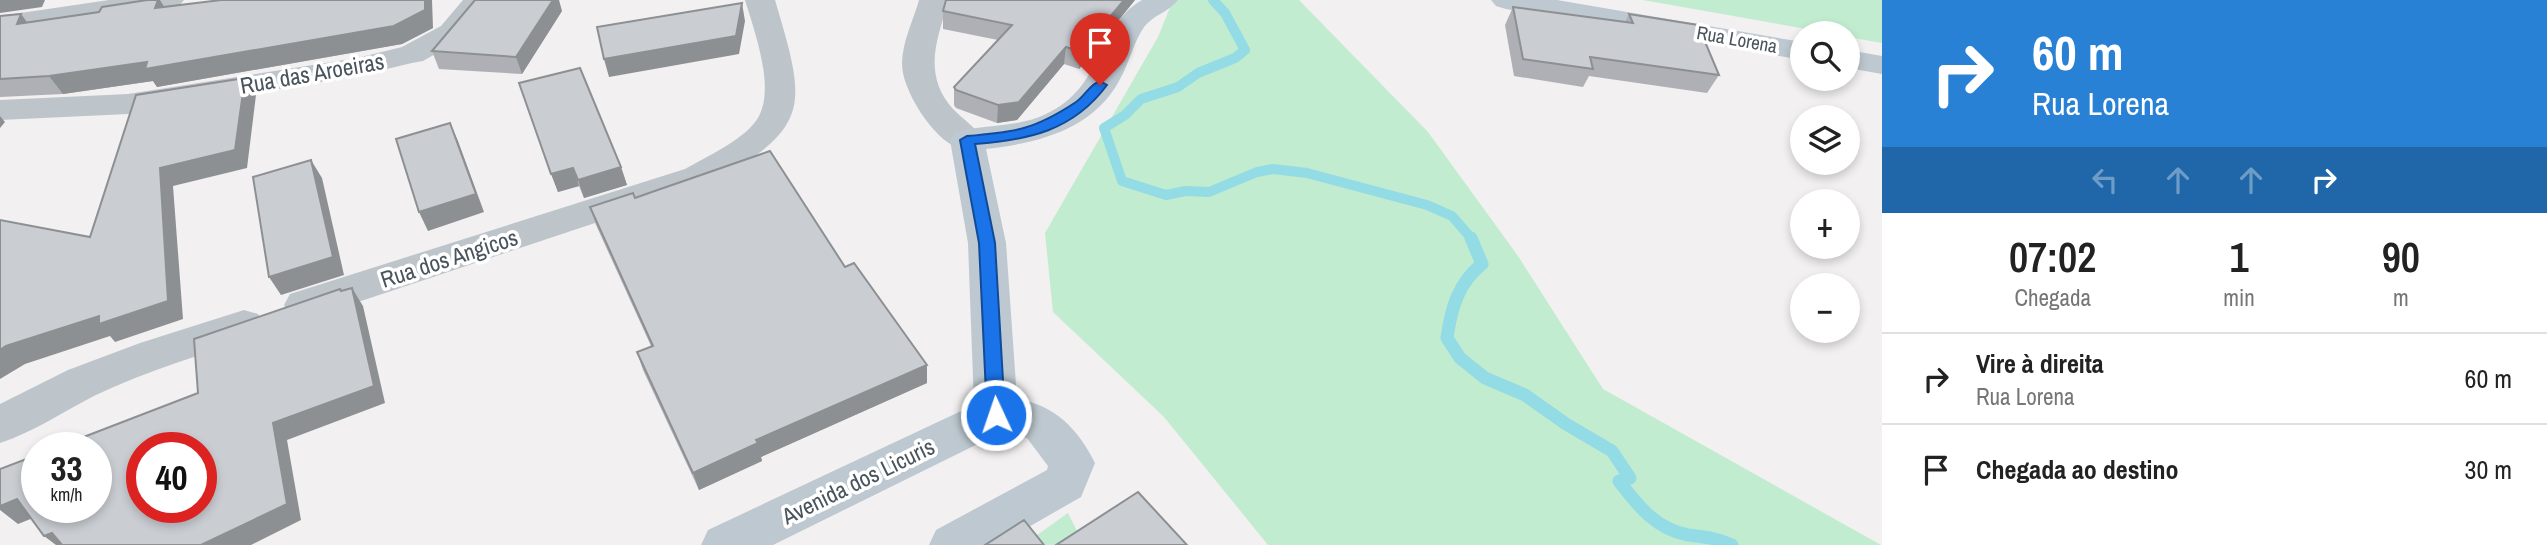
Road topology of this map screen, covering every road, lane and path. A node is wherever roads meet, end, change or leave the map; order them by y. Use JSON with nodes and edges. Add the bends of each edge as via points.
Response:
{"nodes":[{"id":1,"x":169,"y":0,"type":"edge"},
{"id":2,"x":478,"y":0,"type":"edge"},
{"id":3,"x":760,"y":0,"type":"edge"},
{"id":4,"x":934,"y":0,"type":"edge"},
{"id":5,"x":1163,"y":0,"type":"edge"},
{"id":6,"x":1506,"y":0,"type":"edge"},
{"id":7,"x":0,"y":25,"type":"edge"},
{"id":8,"x":1790,"y":49,"type":"edge"},
{"id":9,"x":1860,"y":61,"type":"edge"},
{"id":10,"x":1882,"y":65,"type":"edge"},
{"id":11,"x":0,"y":110,"type":"edge"},
{"id":12,"x":967,"y":140,"type":"junction"},
{"id":13,"x":996,"y":415,"type":"junction"},
{"id":14,"x":0,"y":425,"type":"edge"},
{"id":15,"x":725,"y":545,"type":"edge"},
{"id":16,"x":953,"y":545,"type":"edge"}],
"edges":[{"from":1,"to":7,"type":"street"},
{"from":2,"to":11,"type":"street","name":"Rua das Aroeiras","via":[[452,32],[412,54],[128,104]]},
{"from":3,"to":14,"type":"street","name":"Rua dos Angicos","via":[[779,82],[777,115],[747,149],[684,181],[155,354],[83,382]]},
{"from":4,"to":12,"type":"street","via":[[918,54],[921,81],[930,102]]},
{"from":5,"to":12,"type":"street","via":[[1136,18],[1100,85],[1084,103],[1045,128],[1021,136]]},
{"from":6,"to":8,"type":"street","name":"Rua Lorena"},
{"from":9,"to":10,"type":"street"},
{"from":12,"to":13,"type":"street","via":[[987,243]]},
{"from":13,"to":15,"type":"street","name":"Avenida dos Licuris"},
{"from":13,"to":16,"type":"street","via":[[1042,422],[1072,463],[1065,483]]}]}
